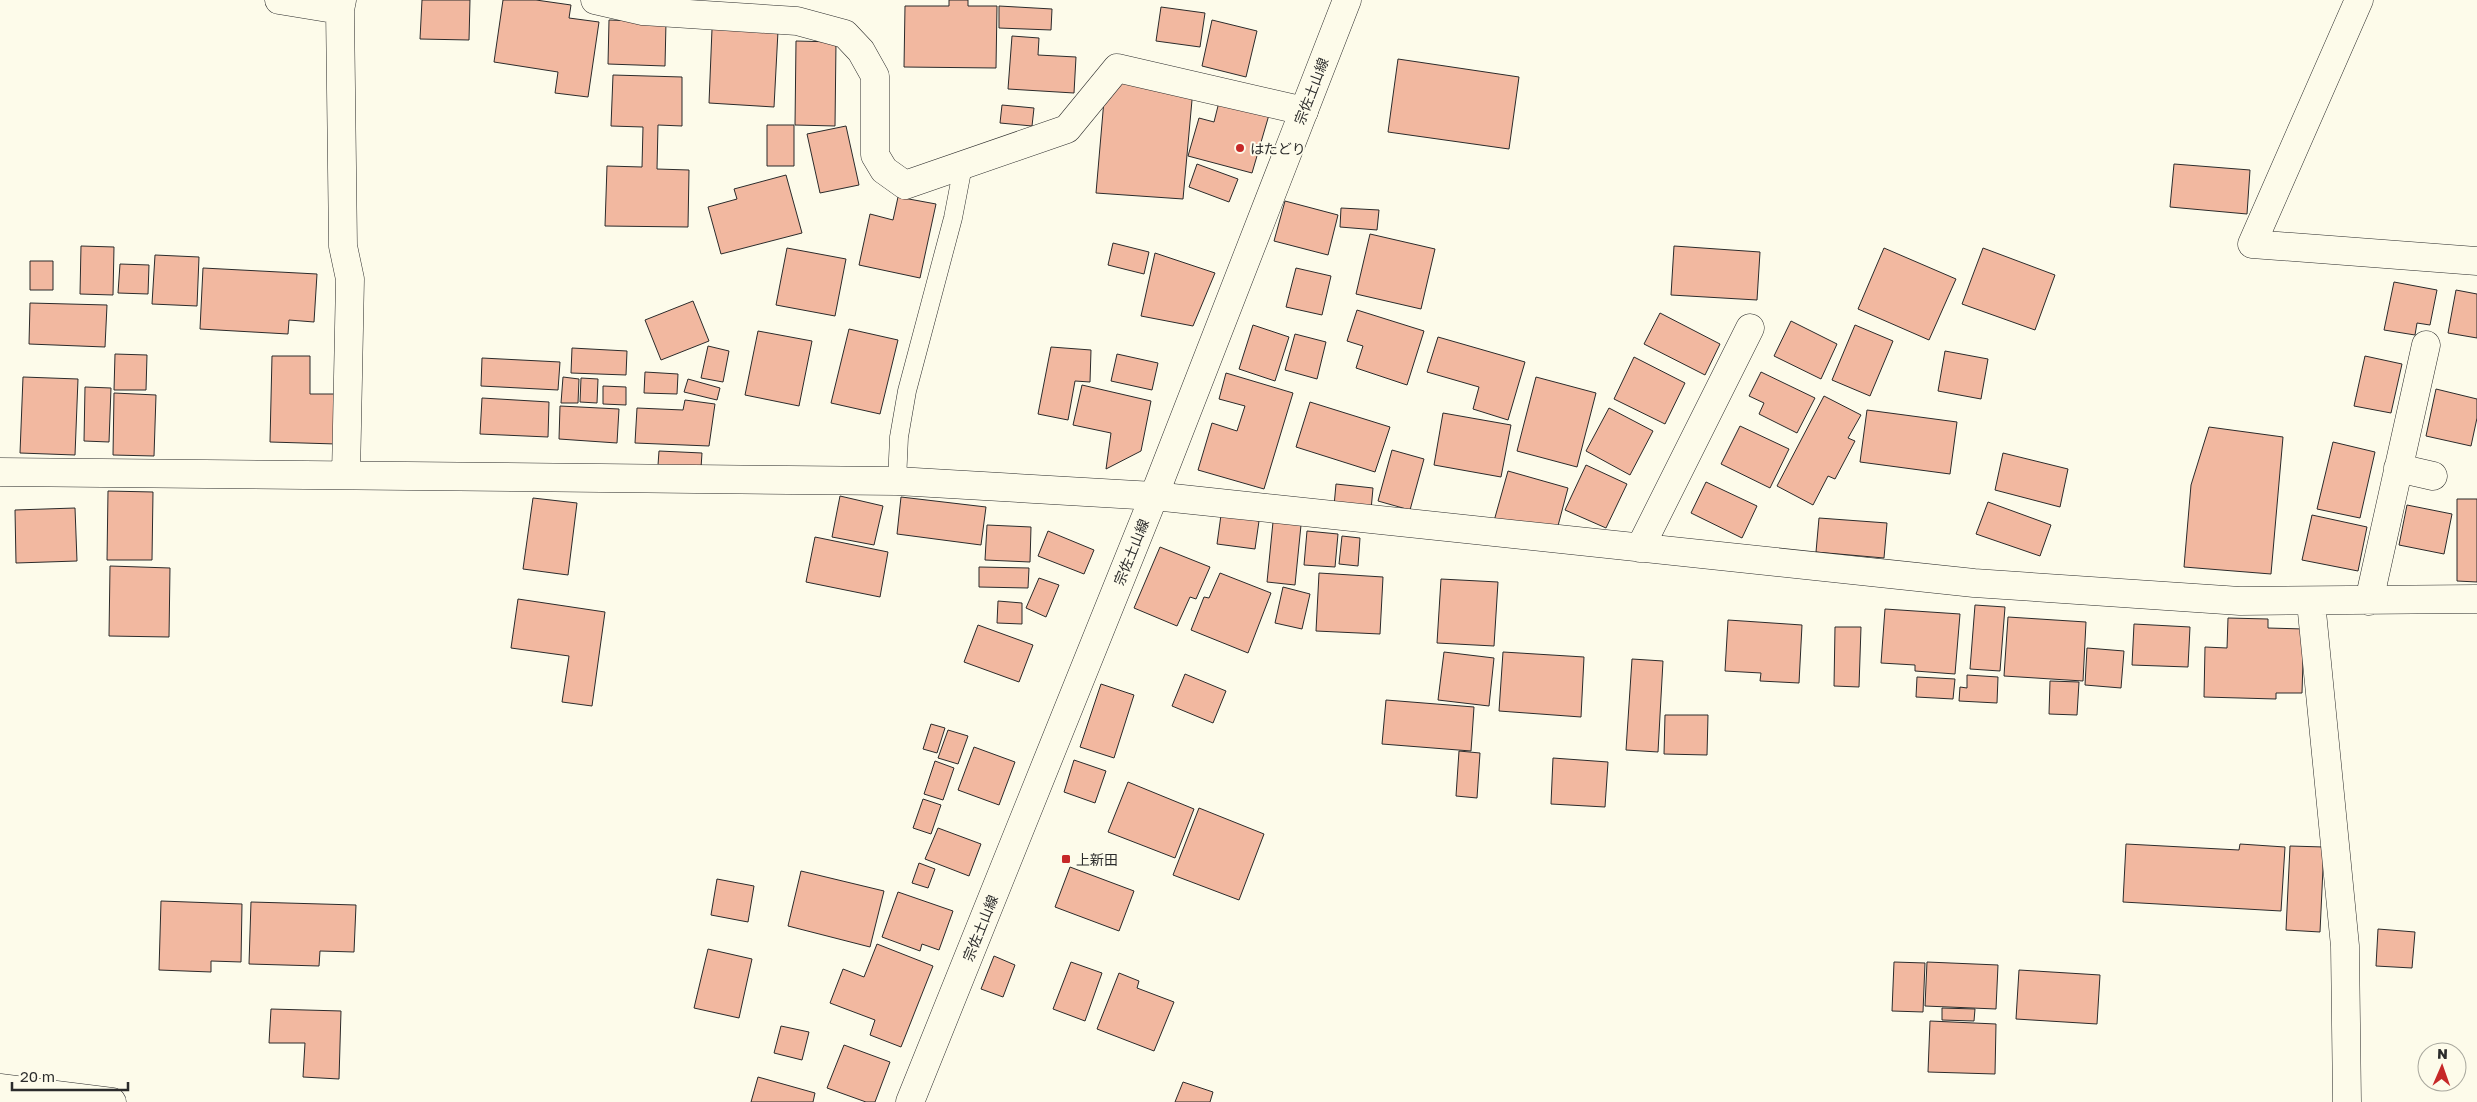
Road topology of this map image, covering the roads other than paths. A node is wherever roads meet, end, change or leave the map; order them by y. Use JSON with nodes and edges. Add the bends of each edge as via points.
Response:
{"nodes":[{"id":1,"x":279,"y":0,"type":"edge"},
{"id":2,"x":595,"y":0,"type":"edge"},
{"id":3,"x":1347,"y":0,"type":"edge"},
{"id":4,"x":2359,"y":0,"type":"edge"},
{"id":5,"x":341,"y":5,"type":"edge"},
{"id":6,"x":801,"y":11,"type":"edge"},
{"id":7,"x":1304,"y":110,"type":"junction"},
{"id":8,"x":963,"y":166,"type":"junction"},
{"id":9,"x":2477,"y":261,"type":"edge"},
{"id":10,"x":1750,"y":328,"type":"dead end"},
{"id":11,"x":2426,"y":345,"type":"dead end"},
{"id":12,"x":2398,"y":468,"type":"junction"},
{"id":13,"x":0,"y":472,"type":"edge"},
{"id":14,"x":346,"y":474,"type":"junction"},
{"id":15,"x":2433,"y":476,"type":"dead end"},
{"id":16,"x":896,"y":481,"type":"junction"},
{"id":17,"x":1154,"y":496,"type":"junction"},
{"id":18,"x":1640,"y":548,"type":"junction"},
{"id":19,"x":2477,"y":599,"type":"edge"},
{"id":20,"x":2369,"y":601,"type":"junction"},
{"id":21,"x":2311,"y":602,"type":"junction"},
{"id":22,"x":0,"y":1088,"type":"edge"},
{"id":23,"x":112,"y":1102,"type":"edge"},
{"id":24,"x":910,"y":1102,"type":"edge"},
{"id":25,"x":2347,"y":1102,"type":"edge"}],
"edges":[{"from":1,"to":5,"type":"street"},
{"from":2,"to":6,"type":"street","via":[[643,11]]},
{"from":3,"to":7,"type":"street","name":"宗佐土山線"},
{"from":4,"to":9,"type":"street","via":[[2252,244]]},
{"from":5,"to":14,"type":"street","via":[[343,246],[350,279]]},
{"from":6,"to":8,"type":"street","via":[[845,34],[861,50],[876,76],[875,155],[884,170],[905,184]]},
{"from":7,"to":8,"type":"street","via":[[1117,68],[1067,129]]},
{"from":7,"to":17,"type":"street","name":"宗佐土山線"},
{"from":8,"to":16,"type":"lane","via":[[953,218],[907,391]]},
{"from":10,"to":18,"type":"street"},
{"from":11,"to":12,"type":"street"},
{"from":12,"to":15,"type":"street"},
{"from":12,"to":20,"type":"street"},
{"from":13,"to":14,"type":"street"},
{"from":14,"to":16,"type":"street","via":[[616,480]]},
{"from":16,"to":17,"type":"street"},
{"from":17,"to":18,"type":"street"},
{"from":17,"to":24,"type":"street","name":"宗佐土山線"},
{"from":18,"to":21,"type":"street","via":[[1974,583],[2240,602]]},
{"from":19,"to":20,"type":"street"},
{"from":20,"to":21,"type":"street"},
{"from":21,"to":25,"type":"street","via":[[2345,946]]},
{"from":22,"to":23,"type":"street"}]}
